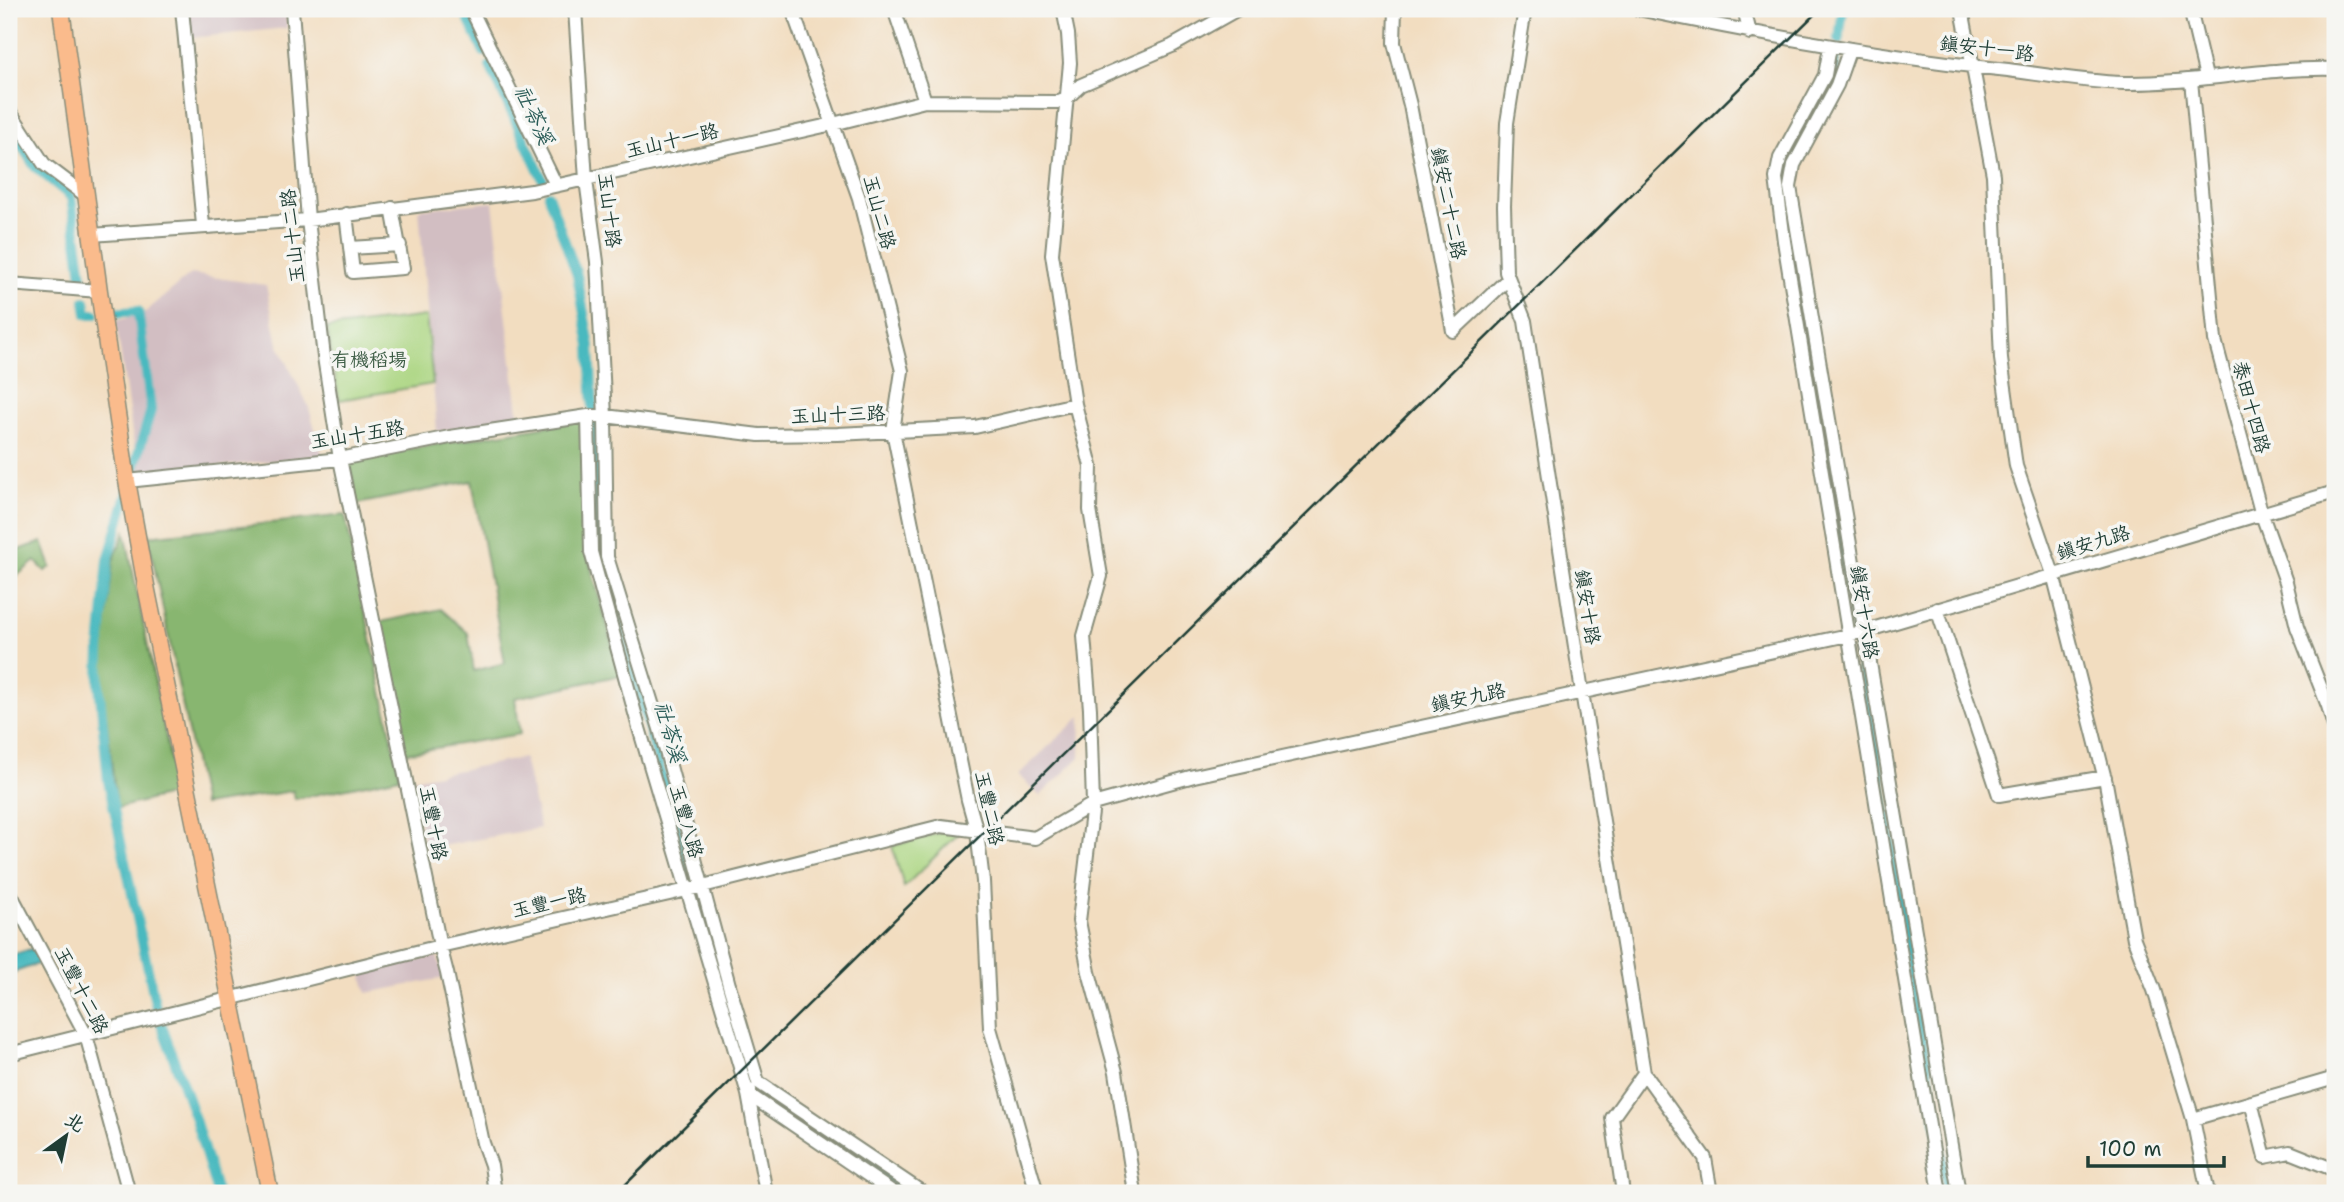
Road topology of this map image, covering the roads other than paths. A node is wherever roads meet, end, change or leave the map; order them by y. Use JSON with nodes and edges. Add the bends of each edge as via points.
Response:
{"nodes":[{"id":1,"x":61,"y":9,"type":"edge"},
{"id":2,"x":182,"y":9,"type":"edge"},
{"id":3,"x":292,"y":9,"type":"edge"},
{"id":4,"x":471,"y":9,"type":"edge"},
{"id":5,"x":575,"y":9,"type":"edge"},
{"id":6,"x":792,"y":9,"type":"edge"},
{"id":7,"x":894,"y":9,"type":"edge"},
{"id":8,"x":1063,"y":9,"type":"edge"},
{"id":9,"x":1238,"y":9,"type":"edge"},
{"id":10,"x":1395,"y":9,"type":"edge"},
{"id":11,"x":1525,"y":9,"type":"edge"},
{"id":12,"x":1638,"y":9,"type":"edge"},
{"id":13,"x":1744,"y":9,"type":"edge"},
{"id":14,"x":1962,"y":9,"type":"edge"},
{"id":15,"x":2190,"y":9,"type":"edge"},
{"id":16,"x":1750,"y":33,"type":"junction"},
{"id":17,"x":1830,"y":47,"type":"junction"},
{"id":18,"x":1849,"y":51,"type":"junction"},
{"id":19,"x":1974,"y":67,"type":"junction"},
{"id":20,"x":2335,"y":69,"type":"edge"},
{"id":21,"x":2206,"y":77,"type":"junction"},
{"id":22,"x":2190,"y":80,"type":"junction"},
{"id":23,"x":1068,"y":97,"type":"junction"},
{"id":24,"x":925,"y":101,"type":"junction"},
{"id":25,"x":9,"y":110,"type":"edge"},
{"id":26,"x":833,"y":124,"type":"junction"},
{"id":27,"x":586,"y":180,"type":"junction"},
{"id":28,"x":556,"y":185,"type":"junction"},
{"id":29,"x":85,"y":195,"type":"junction"},
{"id":30,"x":392,"y":208,"type":"junction"},
{"id":31,"x":346,"y":214,"type":"junction"},
{"id":32,"x":308,"y":220,"type":"junction"},
{"id":33,"x":203,"y":225,"type":"junction"},
{"id":34,"x":91,"y":234,"type":"junction"},
{"id":35,"x":400,"y":245,"type":"junction"},
{"id":36,"x":350,"y":248,"type":"junction"},
{"id":37,"x":1508,"y":279,"type":"junction"},
{"id":38,"x":9,"y":284,"type":"edge"},
{"id":39,"x":99,"y":292,"type":"junction"},
{"id":40,"x":1075,"y":404,"type":"junction"},
{"id":41,"x":596,"y":416,"type":"junction"},
{"id":42,"x":893,"y":431,"type":"junction"},
{"id":43,"x":340,"y":458,"type":"junction"},
{"id":44,"x":127,"y":481,"type":"junction"},
{"id":45,"x":2335,"y":492,"type":"edge"},
{"id":46,"x":2261,"y":512,"type":"junction"},
{"id":47,"x":2053,"y":574,"type":"junction"},
{"id":48,"x":1937,"y":609,"type":"junction"},
{"id":49,"x":1855,"y":633,"type":"junction"},
{"id":50,"x":1581,"y":692,"type":"junction"},
{"id":51,"x":2335,"y":730,"type":"edge"},
{"id":52,"x":2105,"y":778,"type":"junction"},
{"id":53,"x":1093,"y":804,"type":"junction"},
{"id":54,"x":977,"y":832,"type":"junction"},
{"id":55,"x":695,"y":887,"type":"junction"},
{"id":56,"x":9,"y":891,"type":"edge"},
{"id":57,"x":440,"y":946,"type":"junction"},
{"id":58,"x":230,"y":998,"type":"junction"},
{"id":59,"x":86,"y":1035,"type":"junction"},
{"id":60,"x":9,"y":1054,"type":"edge"},
{"id":61,"x":1644,"y":1073,"type":"junction"},
{"id":62,"x":2335,"y":1078,"type":"edge"},
{"id":63,"x":752,"y":1088,"type":"junction"},
{"id":64,"x":2251,"y":1102,"type":"junction"},
{"id":65,"x":2193,"y":1119,"type":"junction"},
{"id":66,"x":2335,"y":1170,"type":"edge"},
{"id":67,"x":130,"y":1193,"type":"edge"},
{"id":68,"x":270,"y":1193,"type":"edge"},
{"id":69,"x":495,"y":1193,"type":"edge"},
{"id":70,"x":766,"y":1193,"type":"edge"},
{"id":71,"x":894,"y":1193,"type":"edge"},
{"id":72,"x":923,"y":1193,"type":"edge"},
{"id":73,"x":1037,"y":1193,"type":"edge"},
{"id":74,"x":1135,"y":1193,"type":"edge"},
{"id":75,"x":1623,"y":1193,"type":"edge"},
{"id":76,"x":1711,"y":1193,"type":"edge"},
{"id":77,"x":1940,"y":1193,"type":"edge"},
{"id":78,"x":1958,"y":1193,"type":"edge"},
{"id":79,"x":2208,"y":1193,"type":"edge"}],
"edges":[{"from":1,"to":29,"type":"main road"},
{"from":2,"to":33,"type":"street"},
{"from":3,"to":32,"type":"street","name":"玉山十二路"},
{"from":4,"to":28,"type":"street"},
{"from":5,"to":27,"type":"street","name":"玉山十路"},
{"from":6,"to":26,"type":"street","name":"玉山二路"},
{"from":7,"to":24,"type":"street"},
{"from":8,"to":23,"type":"street"},
{"from":9,"to":23,"type":"street","name":"玉山十一路","via":[[1172,46],[1081,85]]},
{"from":10,"to":37,"type":"street","name":"鎮安二十二路","via":[[1394,43],[1453,331]]},
{"from":11,"to":37,"type":"street","name":"鎮安十路","via":[[1507,123],[1504,206]]},
{"from":12,"to":16,"type":"street","name":"鎮安十一路"},
{"from":13,"to":16,"type":"street"},
{"from":14,"to":19,"type":"street"},
{"from":15,"to":21,"type":"street"},
{"from":16,"to":17,"type":"street","name":"鎮安十一路"},
{"from":17,"to":18,"type":"street","name":"鎮安十一路"},
{"from":17,"to":49,"type":"street","name":"鎮安十六路","via":[[1825,75],[1780,158],[1776,178]]},
{"from":18,"to":19,"type":"street","name":"鎮安十一路"},
{"from":18,"to":49,"type":"street","via":[[1837,85],[1794,165],[1790,187],[1844,510]]},
{"from":19,"to":22,"type":"street","name":"鎮安十一路","via":[[2123,83]]},
{"from":19,"to":47,"type":"street","via":[[1993,175],[2001,359],[2016,466]]},
{"from":20,"to":21,"type":"street","name":"鎮安十一路"},
{"from":21,"to":22,"type":"street","name":"鎮安十一路"},
{"from":22,"to":46,"type":"street","name":"泰田十四路","via":[[2215,340]]},
{"from":23,"to":24,"type":"street","name":"玉山十一路","via":[[1057,102]]},
{"from":23,"to":40,"type":"street","via":[[1052,254]]},
{"from":24,"to":26,"type":"street","name":"玉山十一路"},
{"from":25,"to":29,"type":"street","via":[[44,164]]},
{"from":26,"to":27,"type":"street","name":"玉山十一路"},
{"from":26,"to":42,"type":"street","name":"玉山二路","via":[[859,198],[902,371]]},
{"from":27,"to":28,"type":"street","name":"玉山十一路"},
{"from":27,"to":41,"type":"street","name":"玉山十路","via":[[597,262]]},
{"from":28,"to":30,"type":"street","name":"玉山十一路"},
{"from":29,"to":34,"type":"main road"},
{"from":30,"to":31,"type":"street","name":"玉山十一路"},
{"from":30,"to":35,"type":"street"},
{"from":31,"to":32,"type":"street","name":"玉山十一路"},
{"from":31,"to":36,"type":"street"},
{"from":32,"to":33,"type":"street","name":"玉山十一路"},
{"from":32,"to":43,"type":"street","name":"玉山十二路"},
{"from":33,"to":34,"type":"street","name":"玉山十一路"},
{"from":34,"to":39,"type":"main road"},
{"from":35,"to":36,"type":"street"},
{"from":35,"to":36,"type":"street","via":[[403,268],[353,272]]},
{"from":37,"to":50,"type":"street","name":"鎮安十路","via":[[1525,321]]},
{"from":38,"to":39,"type":"street"},
{"from":39,"to":44,"type":"main road"},
{"from":40,"to":42,"type":"street","name":"玉山十三路","via":[[975,427]]},
{"from":40,"to":53,"type":"street","via":[[1091,466],[1090,510],[1101,576],[1084,636]]},
{"from":41,"to":42,"type":"street","name":"玉山十三路","via":[[759,435]]},
{"from":41,"to":43,"type":"street","name":"玉山十五路"},
{"from":41,"to":55,"type":"street","via":[[607,557],[660,729]]},
{"from":41,"to":55,"type":"street","name":"玉豐八路","via":[[592,552],[639,728]]},
{"from":42,"to":54,"type":"street","name":"玉豐二路"},
{"from":43,"to":44,"type":"street","name":"玉山十五路"},
{"from":43,"to":57,"type":"street","name":"玉豐十路"},
{"from":44,"to":58,"type":"main road"},
{"from":45,"to":46,"type":"street","name":"鎮安九路"},
{"from":46,"to":47,"type":"street","name":"鎮安九路"},
{"from":46,"to":51,"type":"street","name":"泰田十四路"},
{"from":47,"to":48,"type":"street","name":"鎮安九路"},
{"from":47,"to":52,"type":"street"},
{"from":48,"to":49,"type":"street","name":"鎮安九路"},
{"from":48,"to":52,"type":"street","via":[[1999,795]]},
{"from":49,"to":50,"type":"street","name":"鎮安九路"},
{"from":49,"to":77,"type":"street","name":"鎮安十六路"},
{"from":49,"to":78,"type":"street"},
{"from":50,"to":53,"type":"street","name":"鎮安九路","via":[[1194,775]]},
{"from":50,"to":61,"type":"street","name":"鎮安十路"},
{"from":52,"to":65,"type":"street","via":[[2134,939]]},
{"from":53,"to":54,"type":"street","name":"玉豐一路","via":[[1035,838]]},
{"from":53,"to":74,"type":"street","via":[[1079,921],[1116,1072]]},
{"from":54,"to":55,"type":"street","name":"玉豐一路","via":[[941,826]]},
{"from":54,"to":73,"type":"street","name":"玉豐二路","via":[[990,1028]]},
{"from":55,"to":57,"type":"street","name":"玉豐一路"},
{"from":55,"to":63,"type":"street","name":"玉豐八路"},
{"from":56,"to":59,"type":"street","name":"玉豐十二路"},
{"from":57,"to":58,"type":"street","name":"玉豐一路"},
{"from":57,"to":69,"type":"street","name":"玉豐十路"},
{"from":58,"to":59,"type":"street","name":"玉豐一路"},
{"from":58,"to":68,"type":"main road"},
{"from":59,"to":60,"type":"street","name":"玉豐一路"},
{"from":59,"to":67,"type":"street","name":"玉豐十二路"},
{"from":61,"to":75,"type":"street","via":[[1612,1118]]},
{"from":61,"to":76,"type":"street","name":"鎮安十路","via":[[1705,1158]]},
{"from":62,"to":64,"type":"street"},
{"from":63,"to":70,"type":"street","name":"玉豐八路"},
{"from":63,"to":71,"type":"street"},
{"from":63,"to":72,"type":"street"},
{"from":64,"to":65,"type":"street"},
{"from":64,"to":66,"type":"street","via":[[2265,1157],[2290,1152]]},
{"from":65,"to":79,"type":"street"}]}
